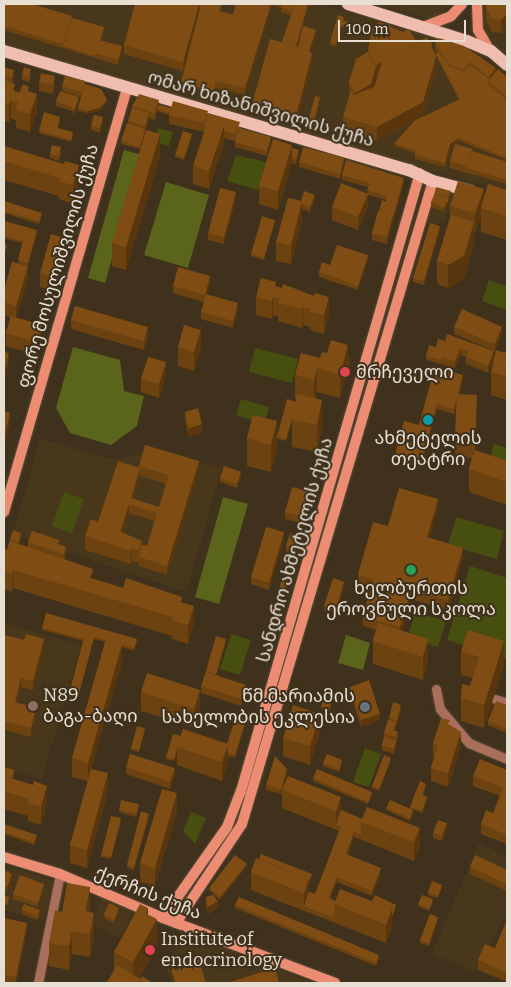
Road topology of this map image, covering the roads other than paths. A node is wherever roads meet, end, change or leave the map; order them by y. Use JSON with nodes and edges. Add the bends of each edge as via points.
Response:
{"nodes":[{"id":1,"x":348,"y":4,"type":"edge"},
{"id":2,"x":478,"y":4,"type":"edge"},
{"id":3,"x":459,"y":7,"type":"edge"},
{"id":4,"x":423,"y":27,"type":"junction"},
{"id":5,"x":4,"y":51,"type":"edge"},
{"id":6,"x":491,"y":51,"type":"junction"},
{"id":7,"x":507,"y":65,"type":"edge"},
{"id":8,"x":126,"y":88,"type":"junction"},
{"id":9,"x":420,"y":173,"type":"junction"},
{"id":10,"x":433,"y":181,"type":"junction"},
{"id":11,"x":489,"y":196,"type":"edge"},
{"id":12,"x":408,"y":220,"type":"junction"},
{"id":13,"x":421,"y":224,"type":"junction"},
{"id":14,"x":369,"y":353,"type":"junction"},
{"id":15,"x":383,"y":356,"type":"junction"},
{"id":16,"x":325,"y":504,"type":"junction"},
{"id":17,"x":338,"y":508,"type":"junction"},
{"id":18,"x":4,"y":512,"type":"edge"},
{"id":19,"x":436,"y":690,"type":"dead end"},
{"id":20,"x":495,"y":699,"type":"edge"},
{"id":21,"x":507,"y":704,"type":"edge"},
{"id":22,"x":261,"y":724,"type":"junction"},
{"id":23,"x":272,"y":727,"type":"junction"},
{"id":24,"x":507,"y":759,"type":"edge"},
{"id":25,"x":241,"y":791,"type":"junction"},
{"id":26,"x":252,"y":793,"type":"junction"},
{"id":27,"x":4,"y":857,"type":"edge"},
{"id":28,"x":60,"y":874,"type":"junction"},
{"id":29,"x":192,"y":876,"type":"junction"},
{"id":30,"x":203,"y":883,"type":"junction"},
{"id":31,"x":163,"y":918,"type":"junction"},
{"id":32,"x":176,"y":923,"type":"junction"},
{"id":33,"x":38,"y":983,"type":"edge"},
{"id":34,"x":335,"y":983,"type":"edge"}],
"edges":[{"from":1,"to":4,"type":"main road"},
{"from":2,"to":6,"type":"main road","via":[[478,30]]},
{"from":3,"to":4,"type":"main road","via":[[444,20]]},
{"from":4,"to":6,"type":"main road"},
{"from":5,"to":8,"type":"main road","name":"ომარ ხიზანიშვილის ქუჩა"},
{"from":6,"to":7,"type":"main road"},
{"from":8,"to":9,"type":"main road","name":"ომარ ხიზანიშვილის ქუჩა"},
{"from":8,"to":18,"type":"main road","name":"ფორე მოსულიშვილის ქუჩა"},
{"from":9,"to":10,"type":"main road","name":"ომარ ხიზანიშვილის ქუჩა"},
{"from":9,"to":12,"type":"main road","name":"სანდრო ახმეტელის ქუჩა"},
{"from":10,"to":11,"type":"main road","name":"ომარ ხიზანიშვილის ქუჩა"},
{"from":10,"to":13,"type":"main road","name":"სანდრო ახმეტელის ქუჩა"},
{"from":12,"to":13,"type":"main road"},
{"from":12,"to":14,"type":"main road","name":"სანდრო ახმეტელის ქუჩა"},
{"from":13,"to":15,"type":"main road","name":"სანდრო ახმეტელის ქუჩა"},
{"from":14,"to":15,"type":"main road"},
{"from":14,"to":16,"type":"main road","name":"სანდრო ახმეტელის ქუჩა"},
{"from":15,"to":17,"type":"main road","name":"სანდრო ახმეტელის ქუჩა"},
{"from":16,"to":17,"type":"main road"},
{"from":16,"to":22,"type":"main road","name":"სანდრო ახმეტელის ქუჩა"},
{"from":17,"to":23,"type":"main road","name":"სანდრო ახმეტელის ქუჩა"},
{"from":19,"to":24,"type":"street","via":[[440,709],[469,744]]},
{"from":20,"to":21,"type":"street"},
{"from":22,"to":23,"type":"main road"},
{"from":22,"to":25,"type":"main road","name":"სანდრო ახმეტელის ქუჩა"},
{"from":23,"to":26,"type":"main road","name":"სანდრო ახმეტელის ქუჩა"},
{"from":25,"to":26,"type":"main road"},
{"from":25,"to":29,"type":"main road","name":"სანდრო ახმეტელის ქუჩა","via":[[227,827]]},
{"from":26,"to":30,"type":"main road","name":"სანდრო ახმეტელის ქუჩა","via":[[236,837]]},
{"from":27,"to":28,"type":"main road","name":"ქერჩის ქუჩა"},
{"from":28,"to":31,"type":"main road","name":"ქერჩის ქუჩა"},
{"from":28,"to":33,"type":"street"},
{"from":29,"to":30,"type":"main road"},
{"from":29,"to":31,"type":"main road","name":"სანდრო ახმეტელის ქუჩა"},
{"from":30,"to":32,"type":"main road","name":"სანდრო ახმეტელის ქუჩა"},
{"from":31,"to":32,"type":"main road","name":"ქერჩის ქუჩა"},
{"from":32,"to":34,"type":"main road","name":"ქერჩის ქუჩა"}]}
